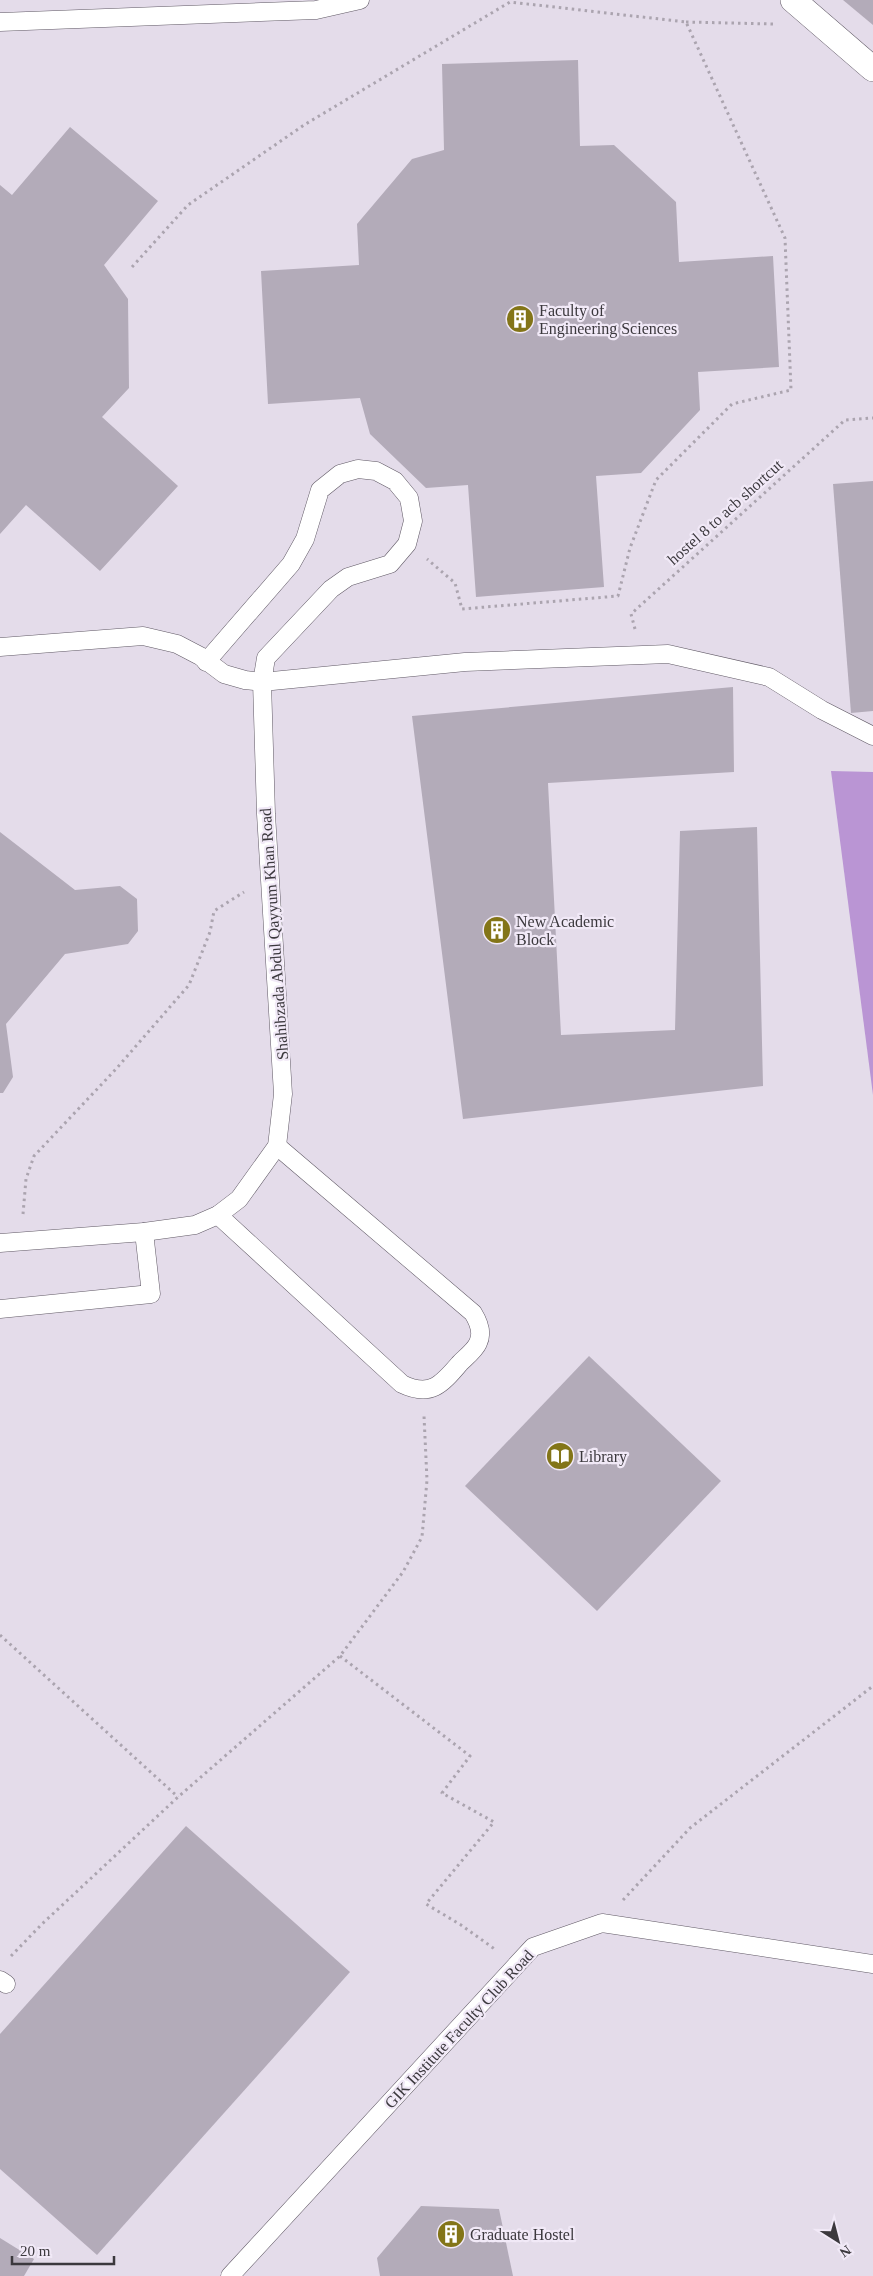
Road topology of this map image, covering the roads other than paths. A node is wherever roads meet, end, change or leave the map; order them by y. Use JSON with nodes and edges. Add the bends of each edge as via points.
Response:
{"nodes":[{"id":1,"x":360,"y":0,"type":"edge"},
{"id":2,"x":800,"y":6,"type":"edge"},
{"id":3,"x":0,"y":22,"type":"edge"},
{"id":4,"x":873,"y":69,"type":"edge"},
{"id":5,"x":0,"y":647,"type":"edge"},
{"id":6,"x":206,"y":662,"type":"junction"},
{"id":7,"x":262,"y":682,"type":"junction"},
{"id":8,"x":873,"y":736,"type":"edge"},
{"id":9,"x":277,"y":1146,"type":"junction"},
{"id":10,"x":218,"y":1215,"type":"junction"},
{"id":11,"x":144,"y":1232,"type":"junction"},
{"id":12,"x":0,"y":1243,"type":"edge"},
{"id":13,"x":0,"y":1309,"type":"edge"},
{"id":14,"x":873,"y":1964,"type":"edge"},
{"id":15,"x":230,"y":2276,"type":"edge"}],
"edges":[{"from":1,"to":3,"type":"lane","via":[[316,10]]},
{"from":2,"to":4,"type":"street"},
{"from":5,"to":6,"type":"lane","via":[[143,636],[177,644]]},
{"from":6,"to":7,"type":"lane","via":[[224,674]]},
{"from":6,"to":7,"type":"lane","name":"Shahibzada Abdul Qayyum Khan Road","via":[[291,564],[305,540],[320,490],[340,474],[358,469],[376,471],[395,481],[409,498],[413,521],[408,544],[390,564],[348,577],[331,588],[266,658]]},
{"from":7,"to":8,"type":"lane","via":[[465,662],[668,654],[769,677],[822,710]]},
{"from":7,"to":9,"type":"lane","name":"Shahibzada Abdul Qayyum Khan Road","via":[[283,1094]]},
{"from":9,"to":10,"type":"lane","name":"Shahibzada Abdul Qayyum Khan Road","via":[[238,1199]]},
{"from":9,"to":10,"type":"lane","via":[[474,1313],[480,1333],[478,1342],[442,1383],[432,1389],[413,1389],[402,1384]]},
{"from":10,"to":11,"type":"lane","name":"Shahibzada Abdul Qayyum Khan Road","via":[[195,1225]]},
{"from":11,"to":12,"type":"lane","name":"Shahibzada Abdul Qayyum Khan Road"},
{"from":11,"to":13,"type":"lane","via":[[151,1294]]},
{"from":14,"to":15,"type":"lane","name":"GIK Institute Faculty Club Road","via":[[602,1922],[533,1948]]}]}
